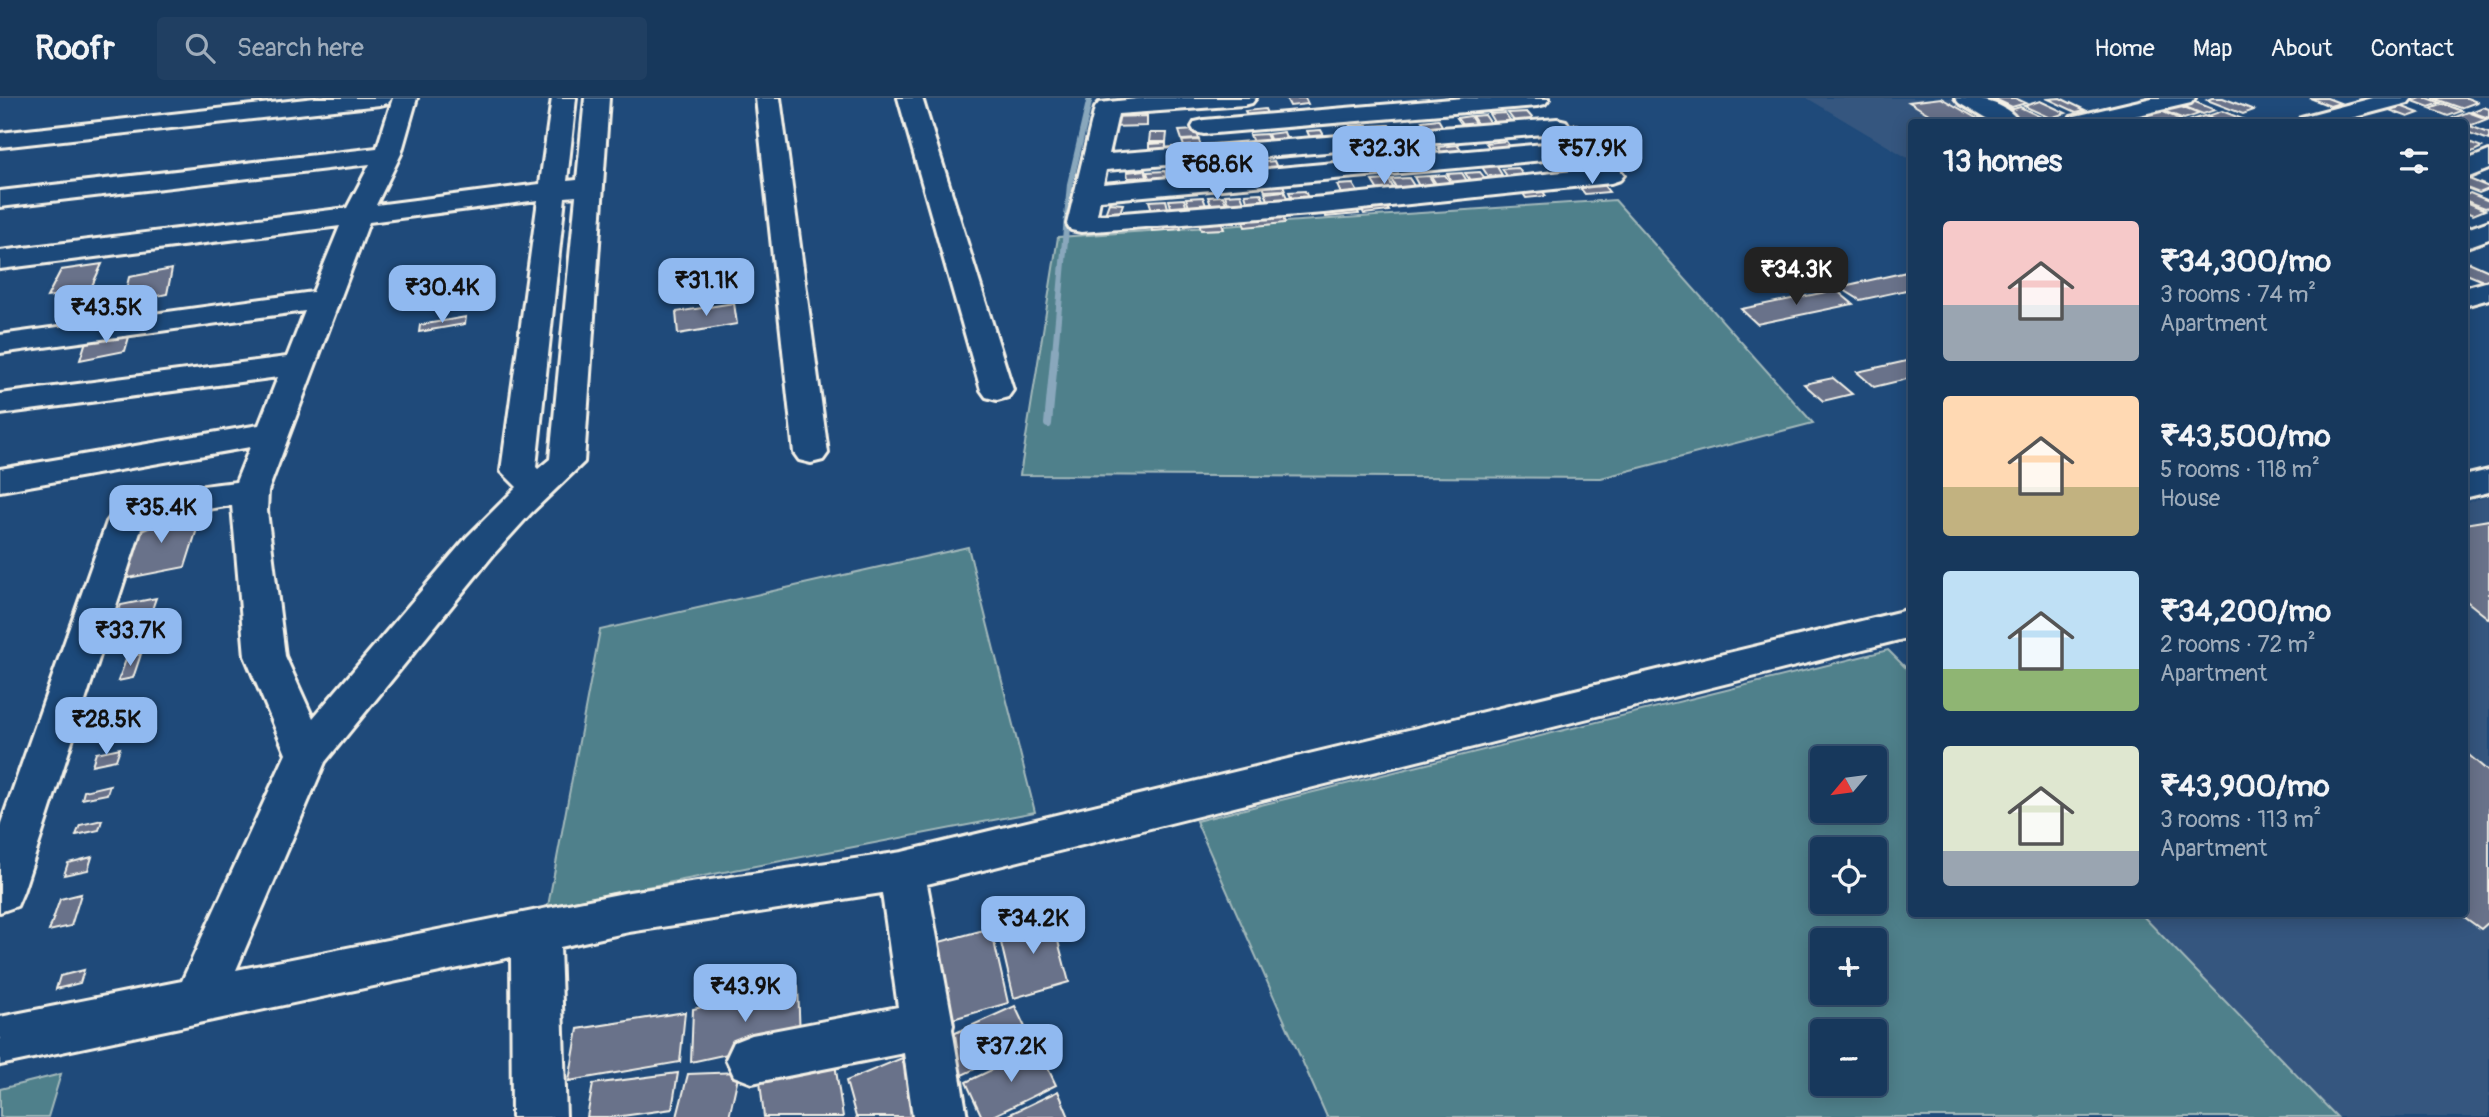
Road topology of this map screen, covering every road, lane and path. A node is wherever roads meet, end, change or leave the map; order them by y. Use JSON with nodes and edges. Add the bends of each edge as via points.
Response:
{"nodes":[{"id":1,"x":380,"y":98,"type":"edge"},
{"id":2,"x":405,"y":98,"type":"edge"},
{"id":3,"x":564,"y":98,"type":"edge"},
{"id":4,"x":597,"y":98,"type":"edge"},
{"id":5,"x":768,"y":98,"type":"edge"},
{"id":6,"x":911,"y":98,"type":"edge"},
{"id":7,"x":1244,"y":98,"type":"edge"},
{"id":8,"x":1537,"y":98,"type":"edge"},
{"id":9,"x":2183,"y":98,"type":"edge"},
{"id":10,"x":2400,"y":98,"type":"edge"},
{"id":11,"x":1971,"y":99,"type":"edge"},
{"id":12,"x":2374,"y":105,"type":"junction"},
{"id":13,"x":1289,"y":108,"type":"edge"},
{"id":14,"x":2002,"y":119,"type":"edge"},
{"id":15,"x":2093,"y":119,"type":"edge"},
{"id":16,"x":2321,"y":119,"type":"edge"},
{"id":17,"x":2392,"y":119,"type":"edge"},
{"id":18,"x":1557,"y":125,"type":"junction"},
{"id":19,"x":1183,"y":129,"type":"dead end"},
{"id":20,"x":1128,"y":134,"type":"dead end"},
{"id":21,"x":1100,"y":137,"type":"junction"},
{"id":22,"x":0,"y":140,"type":"edge"},
{"id":23,"x":1302,"y":146,"type":"junction"},
{"id":24,"x":1545,"y":152,"type":"junction"},
{"id":25,"x":388,"y":154,"type":"junction"},
{"id":26,"x":2489,"y":159,"type":"edge"},
{"id":27,"x":1095,"y":163,"type":"junction"},
{"id":28,"x":2468,"y":170,"type":"edge"},
{"id":29,"x":2468,"y":174,"type":"edge"},
{"id":30,"x":1312,"y":175,"type":"junction"},
{"id":31,"x":1611,"y":175,"type":"dead end"},
{"id":32,"x":1566,"y":180,"type":"junction"},
{"id":33,"x":2489,"y":182,"type":"edge"},
{"id":34,"x":590,"y":186,"type":"junction"},
{"id":35,"x":552,"y":189,"type":"junction"},
{"id":36,"x":1088,"y":193,"type":"junction"},
{"id":37,"x":0,"y":199,"type":"edge"},
{"id":38,"x":1324,"y":205,"type":"junction"},
{"id":39,"x":358,"y":214,"type":"junction"},
{"id":40,"x":2489,"y":229,"type":"edge"},
{"id":41,"x":2468,"y":238,"type":"edge"},
{"id":42,"x":0,"y":260,"type":"edge"},
{"id":43,"x":2489,"y":290,"type":"edge"},
{"id":44,"x":2468,"y":296,"type":"edge"},
{"id":45,"x":325,"y":299,"type":"junction"},
{"id":46,"x":0,"y":344,"type":"edge"},
{"id":47,"x":299,"y":365,"type":"junction"},
{"id":48,"x":997,"y":390,"type":"dead end"},
{"id":49,"x":0,"y":404,"type":"edge"},
{"id":50,"x":271,"y":433,"type":"junction"},
{"id":51,"x":811,"y":453,"type":"dead end"},
{"id":52,"x":0,"y":480,"type":"edge"},
{"id":53,"x":2489,"y":481,"type":"edge"},
{"id":54,"x":538,"y":485,"type":"junction"},
{"id":55,"x":2468,"y":486,"type":"edge"},
{"id":56,"x":250,"y":491,"type":"junction"},
{"id":57,"x":1908,"y":624,"type":"edge"},
{"id":58,"x":307,"y":754,"type":"junction"},
{"id":59,"x":902,"y":871,"type":"junction"},
{"id":60,"x":0,"y":892,"type":"edge"},
{"id":61,"x":535,"y":931,"type":"junction"},
{"id":62,"x":198,"y":1001,"type":"junction"},
{"id":63,"x":928,"y":1025,"type":"junction"},
{"id":64,"x":0,"y":1041,"type":"edge"},
{"id":65,"x":752,"y":1059,"type":"dead end"},
{"id":66,"x":540,"y":1117,"type":"edge"},
{"id":67,"x":940,"y":1117,"type":"edge"}],
"edges":[{"from":1,"to":22,"type":"street"},
{"from":2,"to":25,"type":"street"},
{"from":3,"to":35,"type":"street"},
{"from":4,"to":34,"type":"street"},
{"from":5,"to":51,"type":"street"},
{"from":6,"to":48,"type":"street"},
{"from":7,"to":21,"type":"street","via":[[1107,108]]},
{"from":8,"to":13,"type":"street"},
{"from":8,"to":18,"type":"street","via":[[1556,117]]},
{"from":9,"to":15,"type":"street"},
{"from":10,"to":12,"type":"street"},
{"from":11,"to":14,"type":"street"},
{"from":12,"to":16,"type":"street"},
{"from":12,"to":17,"type":"street"},
{"from":13,"to":19,"type":"street"},
{"from":13,"to":23,"type":"street"},
{"from":18,"to":23,"type":"street"},
{"from":18,"to":24,"type":"street"},
{"from":20,"to":21,"type":"street"},
{"from":21,"to":27,"type":"street"},
{"from":23,"to":27,"type":"street"},
{"from":23,"to":30,"type":"street"},
{"from":24,"to":30,"type":"street"},
{"from":24,"to":32,"type":"street"},
{"from":25,"to":37,"type":"street"},
{"from":25,"to":39,"type":"street"},
{"from":26,"to":28,"type":"street"},
{"from":27,"to":36,"type":"street"},
{"from":29,"to":33,"type":"street"},
{"from":30,"to":36,"type":"street"},
{"from":30,"to":38,"type":"street"},
{"from":31,"to":32,"type":"street"},
{"from":32,"to":38,"type":"street"},
{"from":34,"to":35,"type":"street"},
{"from":34,"to":54,"type":"street","via":[[567,462]]},
{"from":35,"to":39,"type":"street"},
{"from":35,"to":54,"type":"street","via":[[518,471]]},
{"from":36,"to":38,"type":"street","via":[[1081,224]]},
{"from":39,"to":42,"type":"street"},
{"from":39,"to":45,"type":"street"},
{"from":40,"to":41,"type":"street"},
{"from":43,"to":44,"type":"street"},
{"from":45,"to":46,"type":"street"},
{"from":45,"to":47,"type":"street"},
{"from":47,"to":49,"type":"street"},
{"from":47,"to":50,"type":"street"},
{"from":50,"to":52,"type":"street"},
{"from":50,"to":56,"type":"street"},
{"from":53,"to":55,"type":"street"},
{"from":54,"to":58,"type":"street","via":[[480,546]]},
{"from":56,"to":58,"type":"street","via":[[265,656]]},
{"from":56,"to":60,"type":"street","via":[[172,502],[125,522]]},
{"from":57,"to":59,"type":"street"},
{"from":58,"to":62,"type":"street"},
{"from":59,"to":61,"type":"street","via":[[629,912]]},
{"from":59,"to":63,"type":"street"},
{"from":61,"to":62,"type":"street"},
{"from":61,"to":66,"type":"street"},
{"from":62,"to":64,"type":"street"},
{"from":63,"to":65,"type":"street"},
{"from":63,"to":67,"type":"street"}]}
